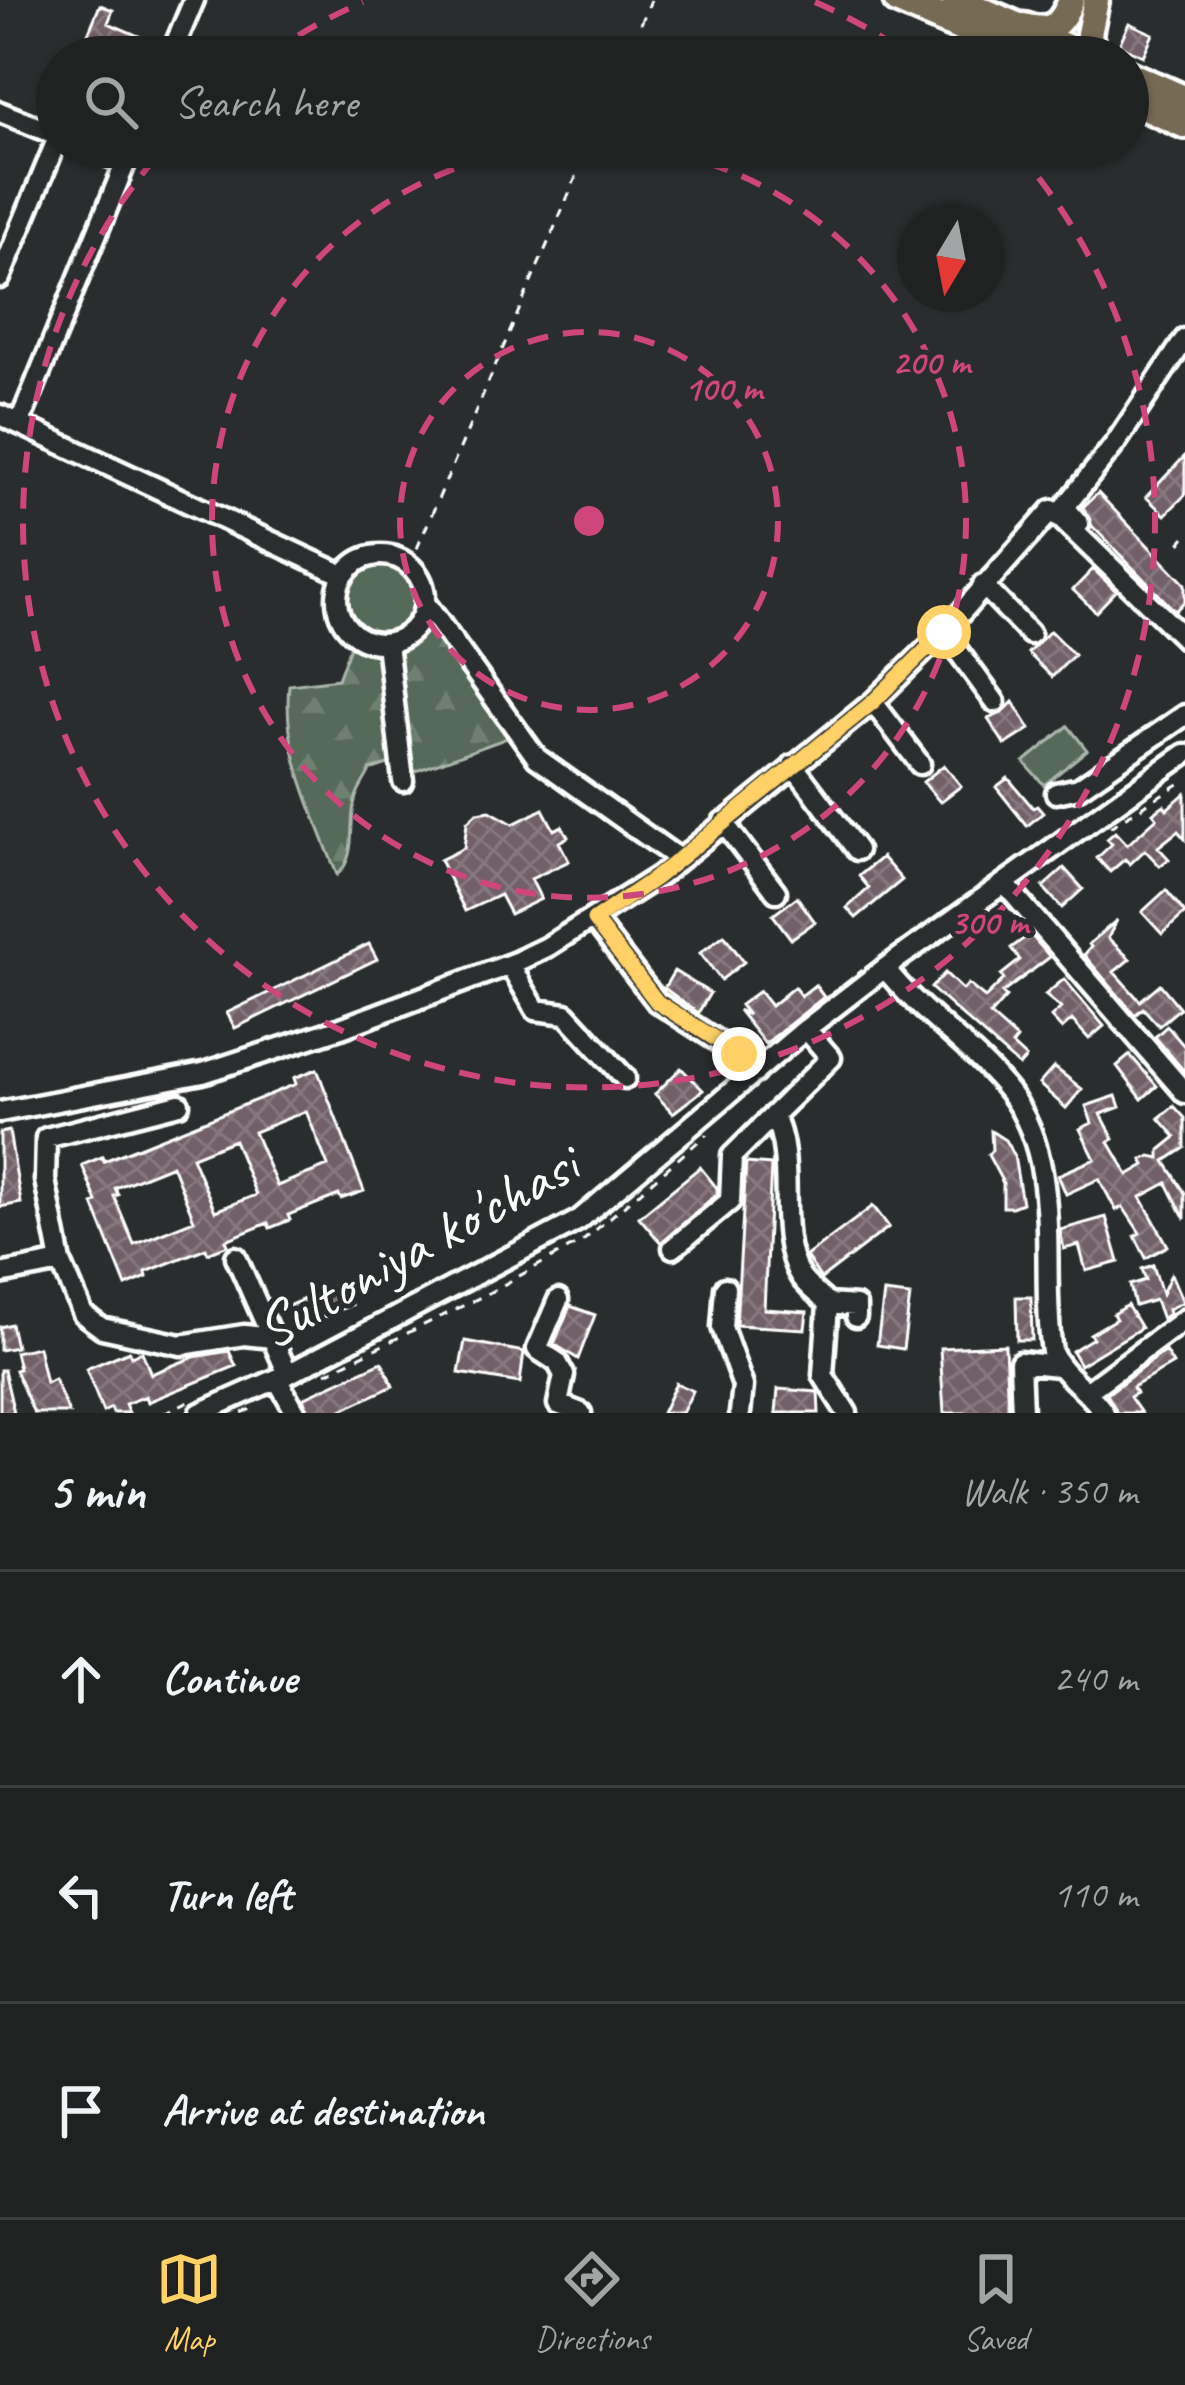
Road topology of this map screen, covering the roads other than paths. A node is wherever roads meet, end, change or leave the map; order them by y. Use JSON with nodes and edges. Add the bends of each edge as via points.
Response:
{"nodes":[{"id":1,"x":194,"y":0,"type":"edge"},
{"id":2,"x":898,"y":0,"type":"edge"},
{"id":3,"x":956,"y":0,"type":"edge"},
{"id":4,"x":1071,"y":0,"type":"edge"},
{"id":5,"x":1096,"y":0,"type":"edge"},
{"id":6,"x":1004,"y":21,"type":"junction"},
{"id":7,"x":179,"y":36,"type":"edge"},
{"id":8,"x":981,"y":36,"type":"edge"},
{"id":9,"x":1040,"y":36,"type":"edge"},
{"id":10,"x":1089,"y":36,"type":"edge"},
{"id":11,"x":1149,"y":84,"type":"edge"},
{"id":12,"x":1185,"y":100,"type":"edge"},
{"id":13,"x":1149,"y":108,"type":"edge"},
{"id":14,"x":0,"y":112,"type":"edge"},
{"id":15,"x":1185,"y":124,"type":"edge"},
{"id":16,"x":36,"y":128,"type":"edge"},
{"id":17,"x":45,"y":168,"type":"edge"},
{"id":18,"x":124,"y":168,"type":"edge"},
{"id":19,"x":0,"y":278,"type":"edge"},
{"id":20,"x":1183,"y":346,"type":"edge"},
{"id":21,"x":0,"y":415,"type":"edge"},
{"id":22,"x":19,"y":424,"type":"junction"},
{"id":23,"x":343,"y":574,"type":"junction"},
{"id":24,"x":983,"y":585,"type":"junction"},
{"id":25,"x":425,"y":604,"type":"junction"},
{"id":26,"x":1171,"y":613,"type":"dead end"},
{"id":27,"x":944,"y":632,"type":"junction"},
{"id":28,"x":1030,"y":634,"type":"dead end"},
{"id":29,"x":1185,"y":639,"type":"edge"},
{"id":30,"x":387,"y":643,"type":"junction"},
{"id":31,"x":873,"y":702,"type":"junction"},
{"id":32,"x":995,"y":702,"type":"dead end"},
{"id":33,"x":1185,"y":715,"type":"edge"},
{"id":34,"x":1182,"y":761,"type":"edge"},
{"id":35,"x":920,"y":764,"type":"dead end"},
{"id":36,"x":793,"y":765,"type":"junction"},
{"id":37,"x":403,"y":781,"type":"dead end"},
{"id":38,"x":1056,"y":793,"type":"dead end"},
{"id":39,"x":723,"y":822,"type":"junction"},
{"id":40,"x":857,"y":850,"type":"dead end"},
{"id":41,"x":679,"y":860,"type":"junction"},
{"id":42,"x":1004,"y":883,"type":"junction"},
{"id":43,"x":776,"y":892,"type":"dead end"},
{"id":44,"x":594,"y":920,"type":"junction"},
{"id":45,"x":510,"y":965,"type":"junction"},
{"id":46,"x":885,"y":968,"type":"junction"},
{"id":47,"x":806,"y":1029,"type":"junction"},
{"id":48,"x":754,"y":1073,"type":"junction"},
{"id":49,"x":625,"y":1078,"type":"dead end"},
{"id":50,"x":1185,"y":1093,"type":"edge"},
{"id":51,"x":179,"y":1104,"type":"dead end"},
{"id":52,"x":0,"y":1112,"type":"edge"},
{"id":53,"x":773,"y":1115,"type":"junction"},
{"id":54,"x":674,"y":1248,"type":"dead end"},
{"id":55,"x":236,"y":1257,"type":"dead end"},
{"id":56,"x":61,"y":1262,"type":"junction"},
{"id":57,"x":0,"y":1274,"type":"edge"},
{"id":58,"x":725,"y":1288,"type":"dead end"},
{"id":59,"x":558,"y":1300,"type":"dead end"},
{"id":60,"x":828,"y":1304,"type":"junction"},
{"id":61,"x":856,"y":1317,"type":"dead end"},
{"id":62,"x":1185,"y":1318,"type":"edge"},
{"id":63,"x":273,"y":1339,"type":"junction"},
{"id":64,"x":1058,"y":1366,"type":"junction"},
{"id":65,"x":283,"y":1377,"type":"junction"},
{"id":66,"x":1088,"y":1391,"type":"junction"},
{"id":67,"x":200,"y":1413,"type":"edge"},
{"id":68,"x":296,"y":1413,"type":"edge"},
{"id":69,"x":581,"y":1413,"type":"edge"},
{"id":70,"x":740,"y":1413,"type":"edge"},
{"id":71,"x":847,"y":1413,"type":"edge"},
{"id":72,"x":1022,"y":1413,"type":"edge"},
{"id":73,"x":1104,"y":1413,"type":"edge"}],
"edges":[{"from":1,"to":7,"type":"street"},
{"from":2,"to":8,"type":"highway"},
{"from":3,"to":6,"type":"highway"},
{"from":4,"to":6,"type":"main road","via":[[1044,31]]},
{"from":5,"to":10,"type":"main road"},
{"from":6,"to":9,"type":"highway"},
{"from":11,"to":12,"type":"highway"},
{"from":13,"to":15,"type":"highway"},
{"from":14,"to":16,"type":"street"},
{"from":17,"to":19,"type":"street"},
{"from":18,"to":22,"type":"street"},
{"from":20,"to":26,"type":"street","via":[[1065,507]]},
{"from":21,"to":22,"type":"street"},
{"from":22,"to":23,"type":"street"},
{"from":23,"to":25,"type":"street","via":[[382,554],[420,576]]},
{"from":23,"to":30,"type":"street","via":[[340,617],[360,638]]},
{"from":24,"to":27,"type":"street"},
{"from":24,"to":28,"type":"street"},
{"from":24,"to":29,"type":"street","via":[[1052,510]]},
{"from":25,"to":30,"type":"street","via":[[414,629]]},
{"from":25,"to":41,"type":"street","via":[[537,758]]},
{"from":27,"to":31,"type":"street"},
{"from":27,"to":32,"type":"street"},
{"from":30,"to":37,"type":"street"},
{"from":31,"to":35,"type":"street"},
{"from":31,"to":36,"type":"street"},
{"from":33,"to":38,"type":"street","via":[[1079,788]]},
{"from":34,"to":42,"type":"street","name":"Sultoniya ko'chasi"},
{"from":36,"to":39,"type":"street"},
{"from":36,"to":40,"type":"street"},
{"from":39,"to":41,"type":"street"},
{"from":39,"to":43,"type":"street"},
{"from":41,"to":44,"type":"street"},
{"from":42,"to":46,"type":"street","name":"Sultoniya ko'chasi"},
{"from":42,"to":50,"type":"street"},
{"from":44,"to":45,"type":"street"},
{"from":44,"to":48,"type":"street","via":[[657,1002],[739,1054]]},
{"from":45,"to":49,"type":"street","via":[[536,1010],[566,1014]]},
{"from":45,"to":52,"type":"street","via":[[203,1073]]},
{"from":46,"to":47,"type":"street","name":"Sultoniya ko'chasi"},
{"from":46,"to":64,"type":"street","via":[[1007,1090],[1036,1142]]},
{"from":47,"to":48,"type":"street","name":"Sultoniya ko'chasi"},
{"from":47,"to":53,"type":"street","via":[[831,1058]]},
{"from":48,"to":65,"type":"street","name":"Sultoniya ko'chasi","via":[[563,1231]]},
{"from":51,"to":56,"type":"street","via":[[46,1138],[45,1180]]},
{"from":53,"to":54,"type":"street","via":[[731,1156],[730,1201]]},
{"from":53,"to":60,"type":"street","via":[[783,1133],[800,1276]]},
{"from":55,"to":63,"type":"street"},
{"from":56,"to":57,"type":"street"},
{"from":56,"to":63,"type":"street","via":[[83,1314],[102,1328],[181,1345]]},
{"from":58,"to":70,"type":"street","via":[[722,1327],[743,1386]]},
{"from":59,"to":69,"type":"street","via":[[537,1349],[564,1375],[558,1404]]},
{"from":60,"to":61,"type":"street","via":[[856,1306]]},
{"from":60,"to":71,"type":"street","via":[[823,1375]]},
{"from":62,"to":66,"type":"street"},
{"from":63,"to":65,"type":"street"},
{"from":64,"to":66,"type":"street"},
{"from":64,"to":72,"type":"street","via":[[1020,1361]]},
{"from":65,"to":67,"type":"street","name":"Sultoniya ko'chasi"},
{"from":65,"to":68,"type":"street"},
{"from":66,"to":73,"type":"street"}]}
